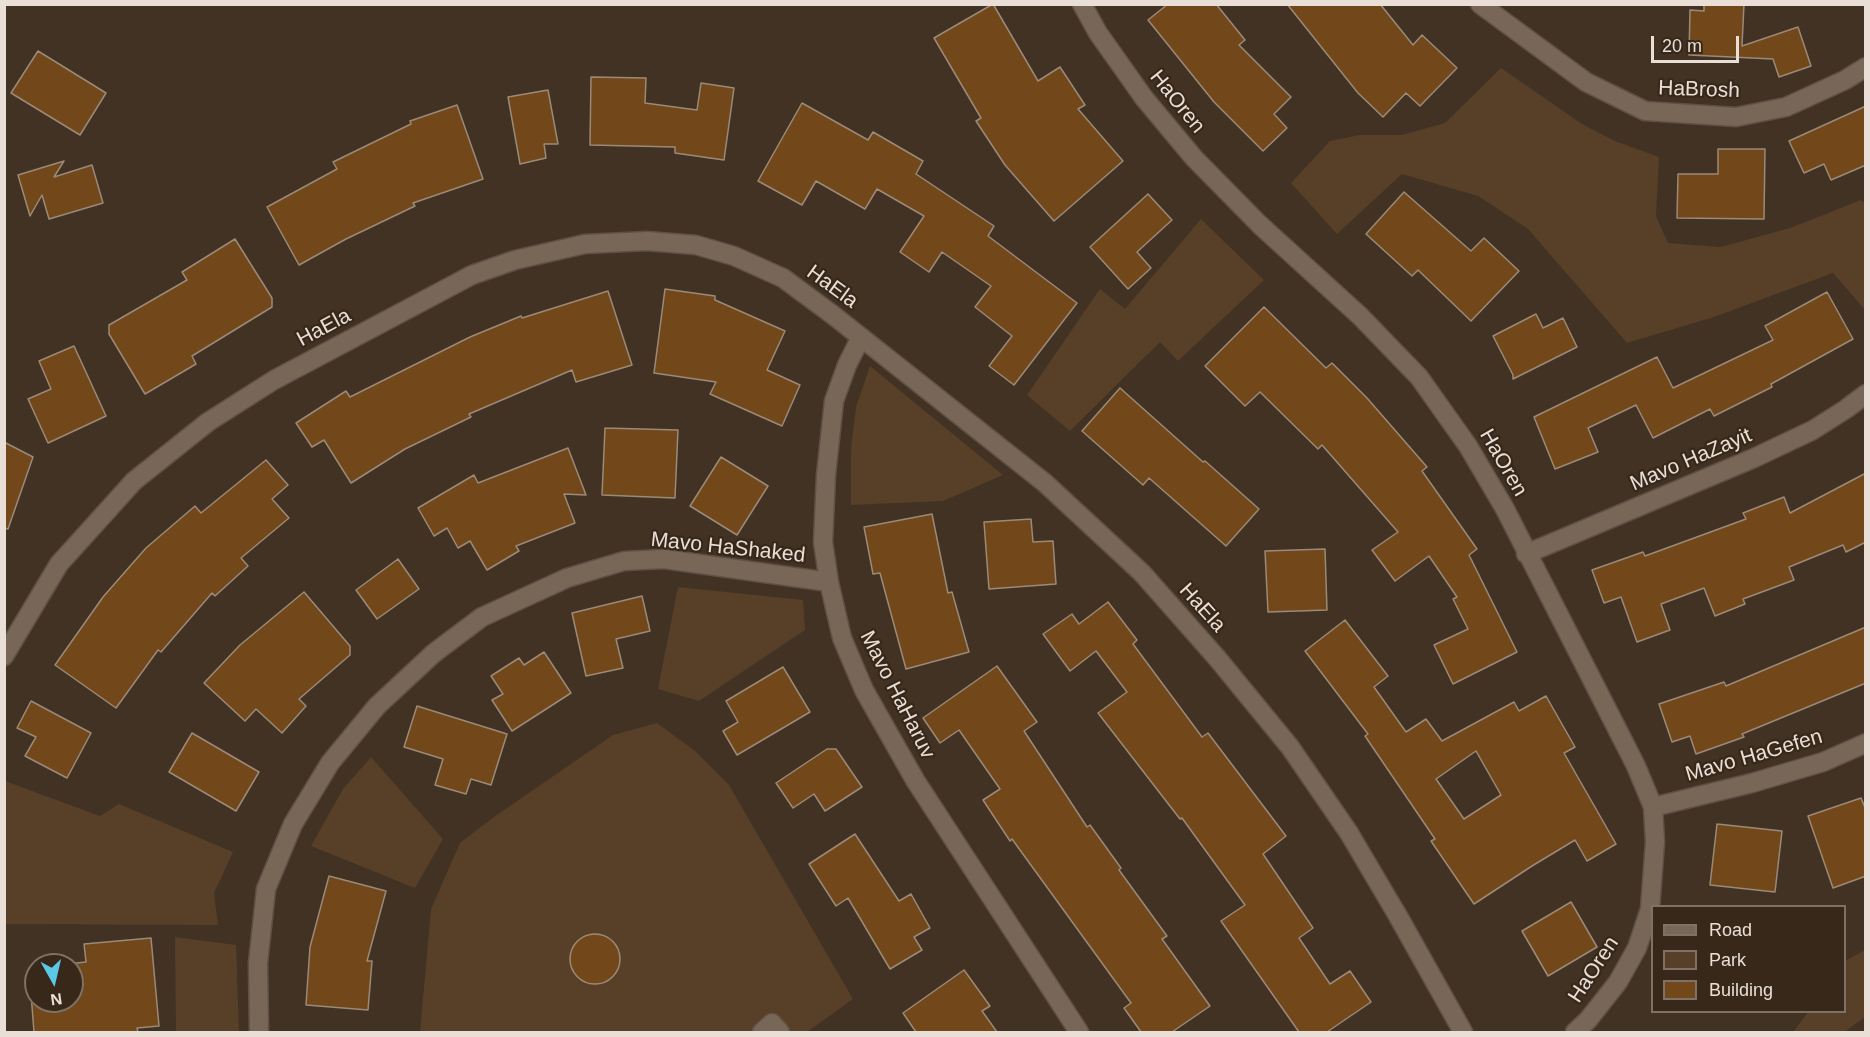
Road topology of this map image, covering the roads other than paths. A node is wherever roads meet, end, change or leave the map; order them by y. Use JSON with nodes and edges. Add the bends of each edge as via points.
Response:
{"nodes":[{"id":1,"x":1082,"y":4,"type":"edge"},
{"id":2,"x":1480,"y":4,"type":"edge"},
{"id":3,"x":1866,"y":66,"type":"edge"},
{"id":4,"x":861,"y":336,"type":"junction"},
{"id":5,"x":1866,"y":394,"type":"edge"},
{"id":6,"x":1526,"y":554,"type":"junction"},
{"id":7,"x":829,"y":582,"type":"junction"},
{"id":8,"x":4,"y":656,"type":"edge"},
{"id":9,"x":1866,"y":743,"type":"edge"},
{"id":10,"x":1653,"y":807,"type":"junction"},
{"id":11,"x":259,"y":1032,"type":"edge"},
{"id":12,"x":1078,"y":1032,"type":"edge"},
{"id":13,"x":1463,"y":1032,"type":"edge"},
{"id":14,"x":1575,"y":1032,"type":"edge"}],
"edges":[{"from":1,"to":6,"type":"street","name":"HaOren","via":[[1144,98],[1194,158],[1419,377],[1468,446]]},
{"from":2,"to":3,"type":"street","name":"HaBrosh","via":[[1586,82],[1644,111],[1736,117],[1786,106],[1845,80]]},
{"from":4,"to":7,"type":"street","name":"Mavo HaHaruv","via":[[834,401],[823,542]]},
{"from":4,"to":8,"type":"street","name":"HaEla","via":[[783,278],[734,256],[696,245],[647,241],[585,244],[515,260],[472,275],[274,380],[208,422],[162,458],[134,481],[59,564]]},
{"from":4,"to":13,"type":"street","name":"HaEla","via":[[1045,483],[1142,573],[1217,658],[1290,747],[1348,833]]},
{"from":5,"to":6,"type":"street","name":"Mavo HaZayit","via":[[1813,430],[1754,458]]},
{"from":6,"to":10,"type":"street","name":"HaOren","via":[[1636,766]]},
{"from":7,"to":11,"type":"street","name":"Mavo HaShaked","via":[[664,559],[624,561],[567,578],[482,617],[434,653],[370,714],[330,763],[293,824],[266,889],[258,963]]},
{"from":7,"to":12,"type":"street","name":"Mavo HaHaruv","via":[[842,638],[870,700],[921,789]]},
{"from":9,"to":10,"type":"street","name":"Mavo HaGefen","via":[[1823,762]]},
{"from":10,"to":14,"type":"street","name":"HaOren","via":[[1655,842],[1650,909],[1637,948],[1618,982]]}]}
